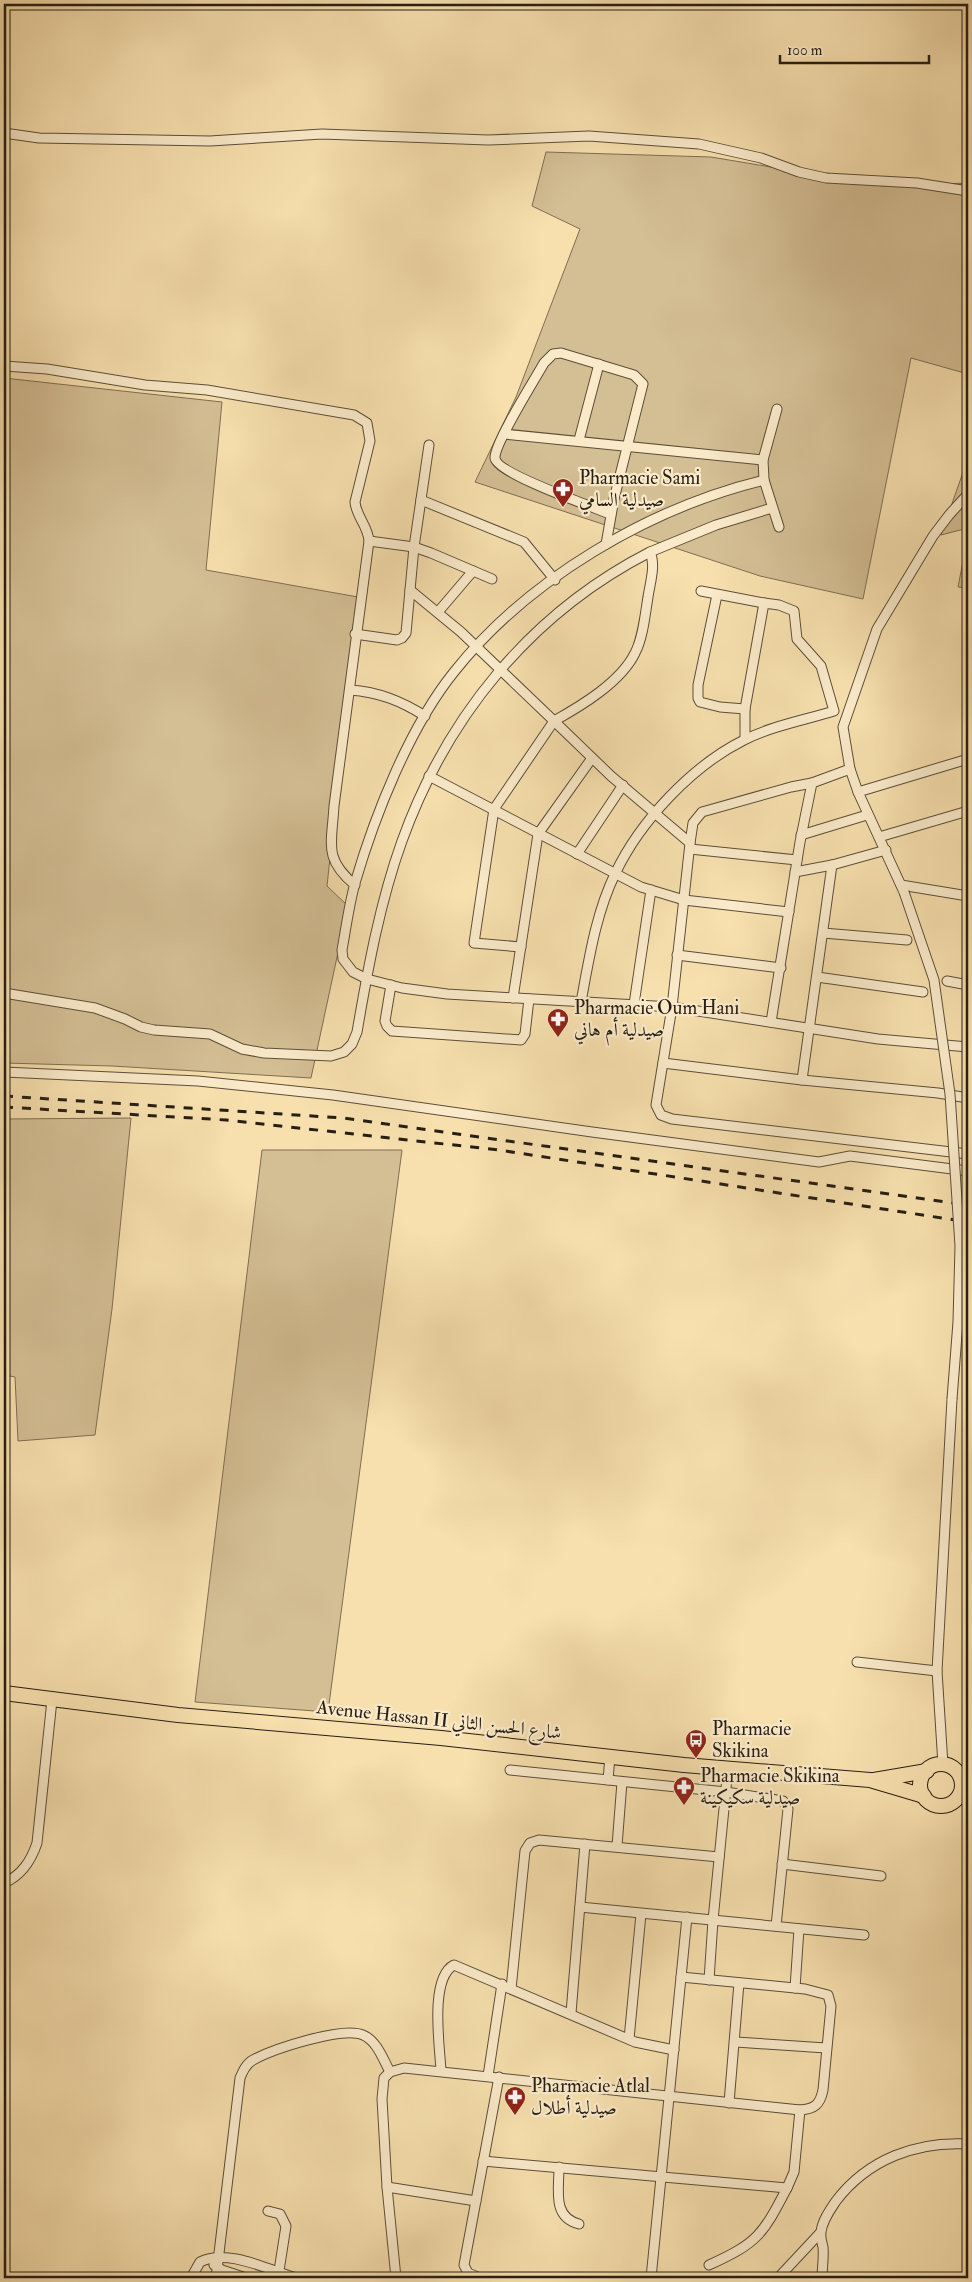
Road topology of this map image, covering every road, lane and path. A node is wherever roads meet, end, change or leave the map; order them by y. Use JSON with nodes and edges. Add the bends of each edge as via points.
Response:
{"nodes":[{"id":1,"x":4,"y":133,"type":"edge"},
{"id":2,"x":968,"y":191,"type":"edge"},
{"id":3,"x":599,"y":364,"type":"junction"},
{"id":4,"x":4,"y":366,"type":"edge"},
{"id":5,"x":777,"y":409,"type":"dead end"},
{"id":6,"x":504,"y":434,"type":"junction"},
{"id":7,"x":579,"y":440,"type":"junction"},
{"id":8,"x":430,"y":445,"type":"dead end"},
{"id":9,"x":628,"y":446,"type":"junction"},
{"id":10,"x":763,"y":460,"type":"junction"},
{"id":11,"x":764,"y":480,"type":"junction"},
{"id":12,"x":968,"y":494,"type":"edge"},
{"id":13,"x":421,"y":500,"type":"junction"},
{"id":14,"x":772,"y":508,"type":"junction"},
{"id":15,"x":610,"y":514,"type":"junction"},
{"id":16,"x":779,"y":527,"type":"dead end"},
{"id":17,"x":369,"y":541,"type":"junction"},
{"id":18,"x":606,"y":544,"type":"junction"},
{"id":19,"x":414,"y":547,"type":"junction"},
{"id":20,"x":650,"y":552,"type":"junction"},
{"id":21,"x":473,"y":571,"type":"junction"},
{"id":22,"x":492,"y":579,"type":"dead end"},
{"id":23,"x":555,"y":580,"type":"junction"},
{"id":24,"x":410,"y":590,"type":"junction"},
{"id":25,"x":701,"y":591,"type":"dead end"},
{"id":26,"x":717,"y":595,"type":"junction"},
{"id":27,"x":764,"y":603,"type":"junction"},
{"id":28,"x":438,"y":612,"type":"junction"},
{"id":29,"x":356,"y":634,"type":"junction"},
{"id":30,"x":476,"y":646,"type":"junction"},
{"id":31,"x":501,"y":670,"type":"junction"},
{"id":32,"x":350,"y":690,"type":"junction"},
{"id":33,"x":745,"y":709,"type":"junction"},
{"id":34,"x":425,"y":716,"type":"junction"},
{"id":35,"x":554,"y":721,"type":"junction"},
{"id":36,"x":745,"y":739,"type":"junction"},
{"id":37,"x":592,"y":758,"type":"junction"},
{"id":38,"x":968,"y":759,"type":"edge"},
{"id":39,"x":850,"y":769,"type":"junction"},
{"id":40,"x":429,"y":776,"type":"junction"},
{"id":41,"x":812,"y":784,"type":"junction"},
{"id":42,"x":623,"y":785,"type":"junction"},
{"id":43,"x":858,"y":792,"type":"junction"},
{"id":44,"x":494,"y":809,"type":"junction"},
{"id":45,"x":968,"y":811,"type":"edge"},
{"id":46,"x":654,"y":814,"type":"junction"},
{"id":47,"x":867,"y":815,"type":"junction"},
{"id":48,"x":538,"y":834,"type":"junction"},
{"id":49,"x":801,"y":835,"type":"junction"},
{"id":50,"x":880,"y":836,"type":"junction"},
{"id":51,"x":690,"y":846,"type":"junction"},
{"id":52,"x":886,"y":850,"type":"junction"},
{"id":53,"x":577,"y":854,"type":"junction"},
{"id":54,"x":797,"y":860,"type":"junction"},
{"id":55,"x":832,"y":865,"type":"junction"},
{"id":56,"x":795,"y":872,"type":"junction"},
{"id":57,"x":614,"y":874,"type":"junction"},
{"id":58,"x":355,"y":885,"type":"junction"},
{"id":59,"x":902,"y":889,"type":"junction"},
{"id":60,"x":651,"y":890,"type":"junction"},
{"id":61,"x":968,"y":896,"type":"edge"},
{"id":62,"x":684,"y":900,"type":"junction"},
{"id":63,"x":789,"y":912,"type":"junction"},
{"id":64,"x":823,"y":933,"type":"junction"},
{"id":65,"x":907,"y":940,"type":"dead end"},
{"id":66,"x":521,"y":947,"type":"junction"},
{"id":67,"x":677,"y":955,"type":"junction"},
{"id":68,"x":781,"y":968,"type":"junction"},
{"id":69,"x":816,"y":977,"type":"junction"},
{"id":70,"x":366,"y":979,"type":"junction"},
{"id":71,"x":947,"y":981,"type":"dead end"},
{"id":72,"x":391,"y":985,"type":"junction"},
{"id":73,"x":968,"y":985,"type":"edge"},
{"id":74,"x":923,"y":992,"type":"dead end"},
{"id":75,"x":4,"y":993,"type":"edge"},
{"id":76,"x":513,"y":998,"type":"junction"},
{"id":77,"x":529,"y":998,"type":"junction"},
{"id":78,"x":581,"y":1002,"type":"junction"},
{"id":79,"x":634,"y":1004,"type":"junction"},
{"id":80,"x":672,"y":1007,"type":"junction"},
{"id":81,"x":771,"y":1022,"type":"junction"},
{"id":82,"x":810,"y":1029,"type":"junction"},
{"id":83,"x":968,"y":1048,"type":"edge"},
{"id":84,"x":663,"y":1063,"type":"junction"},
{"id":85,"x":4,"y":1072,"type":"edge"},
{"id":86,"x":802,"y":1080,"type":"junction"},
{"id":87,"x":968,"y":1098,"type":"edge"},
{"id":88,"x":968,"y":1154,"type":"edge"},
{"id":89,"x":968,"y":1171,"type":"edge"},
{"id":90,"x":857,"y":1662,"type":"dead end"},
{"id":91,"x":936,"y":1671,"type":"junction"},
{"id":92,"x":4,"y":1694,"type":"edge"},
{"id":93,"x":52,"y":1700,"type":"junction"},
{"id":94,"x":610,"y":1756,"type":"junction"},
{"id":95,"x":943,"y":1765,"type":"junction"},
{"id":96,"x":728,"y":1768,"type":"junction"},
{"id":97,"x":510,"y":1770,"type":"dead end"},
{"id":98,"x":927,"y":1770,"type":"junction"},
{"id":99,"x":964,"y":1775,"type":"edge"},
{"id":100,"x":608,"y":1780,"type":"junction"},
{"id":101,"x":870,"y":1780,"type":"junction"},
{"id":102,"x":622,"y":1782,"type":"junction"},
{"id":103,"x":726,"y":1792,"type":"junction"},
{"id":104,"x":924,"y":1796,"type":"junction"},
{"id":105,"x":962,"y":1800,"type":"edge"},
{"id":106,"x":585,"y":1844,"type":"junction"},
{"id":107,"x":618,"y":1846,"type":"junction"},
{"id":108,"x":719,"y":1857,"type":"junction"},
{"id":109,"x":782,"y":1864,"type":"junction"},
{"id":110,"x":881,"y":1876,"type":"dead end"},
{"id":111,"x":4,"y":1883,"type":"edge"},
{"id":112,"x":580,"y":1907,"type":"junction"},
{"id":113,"x":641,"y":1914,"type":"junction"},
{"id":114,"x":687,"y":1917,"type":"junction"},
{"id":115,"x":713,"y":1920,"type":"junction"},
{"id":116,"x":776,"y":1926,"type":"junction"},
{"id":117,"x":799,"y":1929,"type":"junction"},
{"id":118,"x":864,"y":1935,"type":"dead end"},
{"id":119,"x":681,"y":1977,"type":"junction"},
{"id":120,"x":709,"y":1980,"type":"junction"},
{"id":121,"x":739,"y":1983,"type":"junction"},
{"id":122,"x":502,"y":1984,"type":"junction"},
{"id":123,"x":795,"y":1988,"type":"junction"},
{"id":124,"x":511,"y":1989,"type":"junction"},
{"id":125,"x":571,"y":2013,"type":"junction"},
{"id":126,"x":629,"y":2039,"type":"junction"},
{"id":127,"x":736,"y":2042,"type":"junction"},
{"id":128,"x":826,"y":2048,"type":"junction"},
{"id":129,"x":674,"y":2050,"type":"junction"},
{"id":130,"x":390,"y":2072,"type":"junction"},
{"id":131,"x":442,"y":2072,"type":"junction"},
{"id":132,"x":488,"y":2076,"type":"junction"},
{"id":133,"x":499,"y":2077,"type":"junction"},
{"id":134,"x":670,"y":2095,"type":"junction"},
{"id":135,"x":729,"y":2103,"type":"junction"},
{"id":136,"x":800,"y":2110,"type":"junction"},
{"id":137,"x":968,"y":2144,"type":"edge"},
{"id":138,"x":483,"y":2161,"type":"junction"},
{"id":139,"x":559,"y":2167,"type":"junction"},
{"id":140,"x":661,"y":2176,"type":"junction"},
{"id":141,"x":387,"y":2187,"type":"junction"},
{"id":142,"x":787,"y":2188,"type":"junction"},
{"id":143,"x":476,"y":2201,"type":"junction"},
{"id":144,"x":268,"y":2211,"type":"dead end"},
{"id":145,"x":579,"y":2224,"type":"dead end"},
{"id":146,"x":820,"y":2233,"type":"junction"},
{"id":147,"x":220,"y":2256,"type":"junction"},
{"id":148,"x":208,"y":2260,"type":"junction"},
{"id":149,"x":709,"y":2265,"type":"dead end"},
{"id":150,"x":218,"y":2268,"type":"junction"},
{"id":151,"x":278,"y":2276,"type":"edge"},
{"id":152,"x":192,"y":2278,"type":"edge"},
{"id":153,"x":216,"y":2278,"type":"edge"},
{"id":154,"x":246,"y":2278,"type":"edge"},
{"id":155,"x":296,"y":2278,"type":"edge"},
{"id":156,"x":396,"y":2278,"type":"edge"},
{"id":157,"x":480,"y":2278,"type":"edge"},
{"id":158,"x":651,"y":2278,"type":"edge"},
{"id":159,"x":778,"y":2278,"type":"edge"},
{"id":160,"x":822,"y":2278,"type":"edge"}],
"edges":[{"from":1,"to":2,"type":"street","via":[[38,138],[210,141],[322,134],[488,140],[598,137],[699,144],[761,158],[826,178],[917,183]]},
{"from":3,"to":6,"type":"street","via":[[561,353],[549,357]]},
{"from":3,"to":7,"type":"street"},
{"from":3,"to":9,"type":"street","via":[[634,375],[643,384]]},
{"from":4,"to":17,"type":"street","via":[[256,397],[354,415],[365,420],[370,429],[370,441],[355,502]]},
{"from":5,"to":10,"type":"street"},
{"from":6,"to":7,"type":"street"},
{"from":6,"to":15,"type":"street","via":[[494,456],[500,467]]},
{"from":7,"to":9,"type":"street"},
{"from":8,"to":13,"type":"street"},
{"from":9,"to":10,"type":"street"},
{"from":9,"to":15,"type":"street"},
{"from":10,"to":11,"type":"street"},
{"from":11,"to":14,"type":"street"},
{"from":11,"to":18,"type":"street","via":[[694,501]]},
{"from":12,"to":39,"type":"street","via":[[933,536],[877,629],[843,727]]},
{"from":13,"to":19,"type":"street"},
{"from":13,"to":23,"type":"street","via":[[524,542]]},
{"from":14,"to":16,"type":"street"},
{"from":14,"to":20,"type":"street","via":[[716,525]]},
{"from":15,"to":18,"type":"street"},
{"from":17,"to":19,"type":"street"},
{"from":17,"to":29,"type":"street"},
{"from":18,"to":23,"type":"street"},
{"from":19,"to":21,"type":"street"},
{"from":19,"to":24,"type":"street"},
{"from":20,"to":31,"type":"street","via":[[584,592],[556,614]]},
{"from":20,"to":35,"type":"street","via":[[651,579],[636,652],[613,680],[578,708]]},
{"from":21,"to":22,"type":"street"},
{"from":21,"to":28,"type":"street"},
{"from":23,"to":30,"type":"street","via":[[504,619]]},
{"from":24,"to":28,"type":"street"},
{"from":24,"to":29,"type":"street","via":[[407,628],[402,638],[391,640]]},
{"from":25,"to":26,"type":"street"},
{"from":26,"to":27,"type":"street"},
{"from":26,"to":33,"type":"street","via":[[698,684],[698,698],[709,706]]},
{"from":27,"to":33,"type":"street"},
{"from":27,"to":36,"type":"street","via":[[794,612],[797,639],[821,666],[834,711]]},
{"from":28,"to":30,"type":"street"},
{"from":29,"to":32,"type":"street"},
{"from":30,"to":31,"type":"street"},
{"from":30,"to":34,"type":"street"},
{"from":31,"to":35,"type":"street"},
{"from":31,"to":40,"type":"street","via":[[469,708]]},
{"from":32,"to":34,"type":"street","via":[[385,696]]},
{"from":32,"to":58,"type":"street","via":[[334,806],[332,850],[336,866]]},
{"from":33,"to":36,"type":"street"},
{"from":34,"to":58,"type":"street","via":[[378,816]]},
{"from":35,"to":37,"type":"street"},
{"from":35,"to":44,"type":"street"},
{"from":36,"to":46,"type":"street","via":[[700,769]]},
{"from":37,"to":42,"type":"street"},
{"from":37,"to":48,"type":"street"},
{"from":38,"to":43,"type":"street"},
{"from":39,"to":41,"type":"street"},
{"from":39,"to":43,"type":"street"},
{"from":40,"to":44,"type":"street"},
{"from":40,"to":70,"type":"street","via":[[391,875]]},
{"from":41,"to":49,"type":"street"},
{"from":41,"to":51,"type":"street","via":[[702,812],[693,823]]},
{"from":42,"to":46,"type":"street"},
{"from":42,"to":53,"type":"street"},
{"from":43,"to":47,"type":"street"},
{"from":44,"to":48,"type":"street"},
{"from":44,"to":66,"type":"street","via":[[474,942]]},
{"from":45,"to":50,"type":"street"},
{"from":46,"to":51,"type":"street"},
{"from":46,"to":57,"type":"street"},
{"from":47,"to":49,"type":"street"},
{"from":47,"to":50,"type":"street"},
{"from":48,"to":53,"type":"street"},
{"from":48,"to":66,"type":"street"},
{"from":49,"to":54,"type":"street"},
{"from":50,"to":52,"type":"street"},
{"from":51,"to":54,"type":"street"},
{"from":51,"to":62,"type":"street"},
{"from":52,"to":55,"type":"street"},
{"from":52,"to":59,"type":"street"},
{"from":53,"to":57,"type":"street"},
{"from":54,"to":56,"type":"street"},
{"from":55,"to":56,"type":"street"},
{"from":55,"to":64,"type":"street"},
{"from":56,"to":63,"type":"street"},
{"from":57,"to":60,"type":"street"},
{"from":57,"to":78,"type":"street","via":[[592,946]]},
{"from":58,"to":70,"type":"street","via":[[343,959],[353,972]]},
{"from":59,"to":61,"type":"street"},
{"from":59,"to":91,"type":"street","bridge":true,"via":[[934,980],[950,1094],[960,1246]]},
{"from":60,"to":62,"type":"street"},
{"from":60,"to":79,"type":"street"},
{"from":62,"to":63,"type":"street"},
{"from":62,"to":67,"type":"street"},
{"from":63,"to":68,"type":"street"},
{"from":64,"to":65,"type":"street"},
{"from":64,"to":69,"type":"street"},
{"from":66,"to":76,"type":"street"},
{"from":67,"to":68,"type":"street"},
{"from":67,"to":80,"type":"street"},
{"from":68,"to":81,"type":"street"},
{"from":69,"to":74,"type":"street"},
{"from":69,"to":82,"type":"street"},
{"from":70,"to":72,"type":"street"},
{"from":70,"to":75,"type":"street","via":[[352,1044],[344,1052],[331,1056],[242,1049],[210,1034],[154,1030],[95,1008]]},
{"from":71,"to":73,"type":"street"},
{"from":72,"to":76,"type":"street","via":[[447,994]]},
{"from":72,"to":77,"type":"street","via":[[385,1021],[392,1031],[521,1040],[525,1034]]},
{"from":76,"to":77,"type":"street"},
{"from":77,"to":78,"type":"street"},
{"from":78,"to":79,"type":"street"},
{"from":79,"to":80,"type":"street"},
{"from":80,"to":81,"type":"street"},
{"from":80,"to":84,"type":"street"},
{"from":81,"to":82,"type":"street"},
{"from":82,"to":83,"type":"street","via":[[878,1040]]},
{"from":82,"to":86,"type":"street"},
{"from":84,"to":86,"type":"street"},
{"from":84,"to":88,"type":"street","via":[[656,1105],[666,1117]]},
{"from":85,"to":89,"type":"street","via":[[198,1081],[314,1093],[819,1162],[850,1156]]},
{"from":86,"to":87,"type":"street"},
{"from":90,"to":91,"type":"street"},
{"from":91,"to":95,"type":"street"},
{"from":92,"to":93,"type":"main road","name":"Avenue Hassan II شارع الحسن الثاني"},
{"from":93,"to":94,"type":"main road","name":"Avenue Hassan II شارع الحسن الثاني"},
{"from":93,"to":111,"type":"street","via":[[37,1843],[24,1869]]},
{"from":94,"to":96,"type":"main road","name":"Avenue Hassan II شارع الحسن الثاني"},
{"from":94,"to":100,"type":"street"},
{"from":95,"to":98,"type":"main road"},
{"from":95,"to":99,"type":"main road"},
{"from":96,"to":101,"type":"main road","name":"Avenue Hassan II شارع الحسن الثاني"},
{"from":96,"to":103,"type":"street"},
{"from":97,"to":100,"type":"street"},
{"from":98,"to":101,"type":"main road","name":"Avenue Hassan II شارع الحسن الثاني"},
{"from":98,"to":104,"type":"main road","via":[[922,1778]]},
{"from":99,"to":105,"type":"main road"},
{"from":100,"to":102,"type":"street"},
{"from":101,"to":104,"type":"main road","name":"Avenue Hassan II شارع الحسن الثاني"},
{"from":102,"to":103,"type":"street"},
{"from":102,"to":107,"type":"street"},
{"from":103,"to":108,"type":"street"},
{"from":103,"to":109,"type":"street","via":[[784,1802],[788,1809]]},
{"from":104,"to":105,"type":"main road","via":[[939,1806]]},
{"from":106,"to":107,"type":"street"},
{"from":106,"to":112,"type":"street"},
{"from":106,"to":124,"type":"street","via":[[538,1840],[526,1846]]},
{"from":107,"to":108,"type":"street"},
{"from":108,"to":115,"type":"street"},
{"from":109,"to":110,"type":"street"},
{"from":109,"to":116,"type":"street"},
{"from":112,"to":113,"type":"street"},
{"from":112,"to":125,"type":"street"},
{"from":113,"to":114,"type":"street"},
{"from":113,"to":126,"type":"street"},
{"from":114,"to":115,"type":"street"},
{"from":114,"to":119,"type":"street"},
{"from":115,"to":116,"type":"street"},
{"from":115,"to":120,"type":"street"},
{"from":116,"to":117,"type":"street"},
{"from":117,"to":118,"type":"street"},
{"from":117,"to":123,"type":"street"},
{"from":119,"to":120,"type":"street"},
{"from":119,"to":129,"type":"street"},
{"from":120,"to":121,"type":"street"},
{"from":121,"to":123,"type":"street"},
{"from":121,"to":127,"type":"street"},
{"from":122,"to":124,"type":"street"},
{"from":122,"to":131,"type":"street","via":[[457,1965],[450,1968],[438,2001]]},
{"from":122,"to":132,"type":"street"},
{"from":123,"to":128,"type":"street","via":[[824,1992],[830,1998]]},
{"from":124,"to":125,"type":"street"},
{"from":125,"to":126,"type":"street"},
{"from":126,"to":129,"type":"street"},
{"from":127,"to":128,"type":"street"},
{"from":127,"to":135,"type":"street"},
{"from":128,"to":136,"type":"street","via":[[821,2100],[811,2109]]},
{"from":129,"to":134,"type":"street"},
{"from":130,"to":131,"type":"street","via":[[404,2068]]},
{"from":130,"to":141,"type":"street","via":[[382,2087]]},
{"from":130,"to":147,"type":"street","via":[[378,2049],[369,2039],[355,2032],[331,2034],[270,2052],[252,2060],[244,2068],[223,2206]]},
{"from":131,"to":132,"type":"street"},
{"from":132,"to":133,"type":"street"},
{"from":133,"to":134,"type":"street"},
{"from":133,"to":138,"type":"street"},
{"from":134,"to":135,"type":"street"},
{"from":134,"to":140,"type":"street"},
{"from":135,"to":136,"type":"street"},
{"from":136,"to":142,"type":"street","via":[[794,2172]]},
{"from":137,"to":146,"type":"street","via":[[918,2147],[882,2161],[840,2197]]},
{"from":138,"to":139,"type":"street"},
{"from":138,"to":143,"type":"street"},
{"from":139,"to":140,"type":"street"},
{"from":139,"to":145,"type":"street","via":[[560,2210],[571,2222]]},
{"from":140,"to":142,"type":"street"},
{"from":140,"to":158,"type":"street"},
{"from":141,"to":143,"type":"street"},
{"from":141,"to":156,"type":"street"},
{"from":142,"to":149,"type":"street","via":[[761,2233],[736,2252]]},
{"from":143,"to":157,"type":"street","via":[[464,2265],[468,2273]]},
{"from":144,"to":151,"type":"street","via":[[280,2214],[286,2226]]},
{"from":146,"to":159,"type":"street"},
{"from":146,"to":160,"type":"street"},
{"from":147,"to":148,"type":"street"},
{"from":147,"to":150,"type":"street"},
{"from":147,"to":151,"type":"street","via":[[232,2257]]},
{"from":148,"to":150,"type":"street"},
{"from":148,"to":152,"type":"street","via":[[197,2265]]},
{"from":150,"to":153,"type":"street"},
{"from":150,"to":154,"type":"street"},
{"from":151,"to":155,"type":"street"}]}
